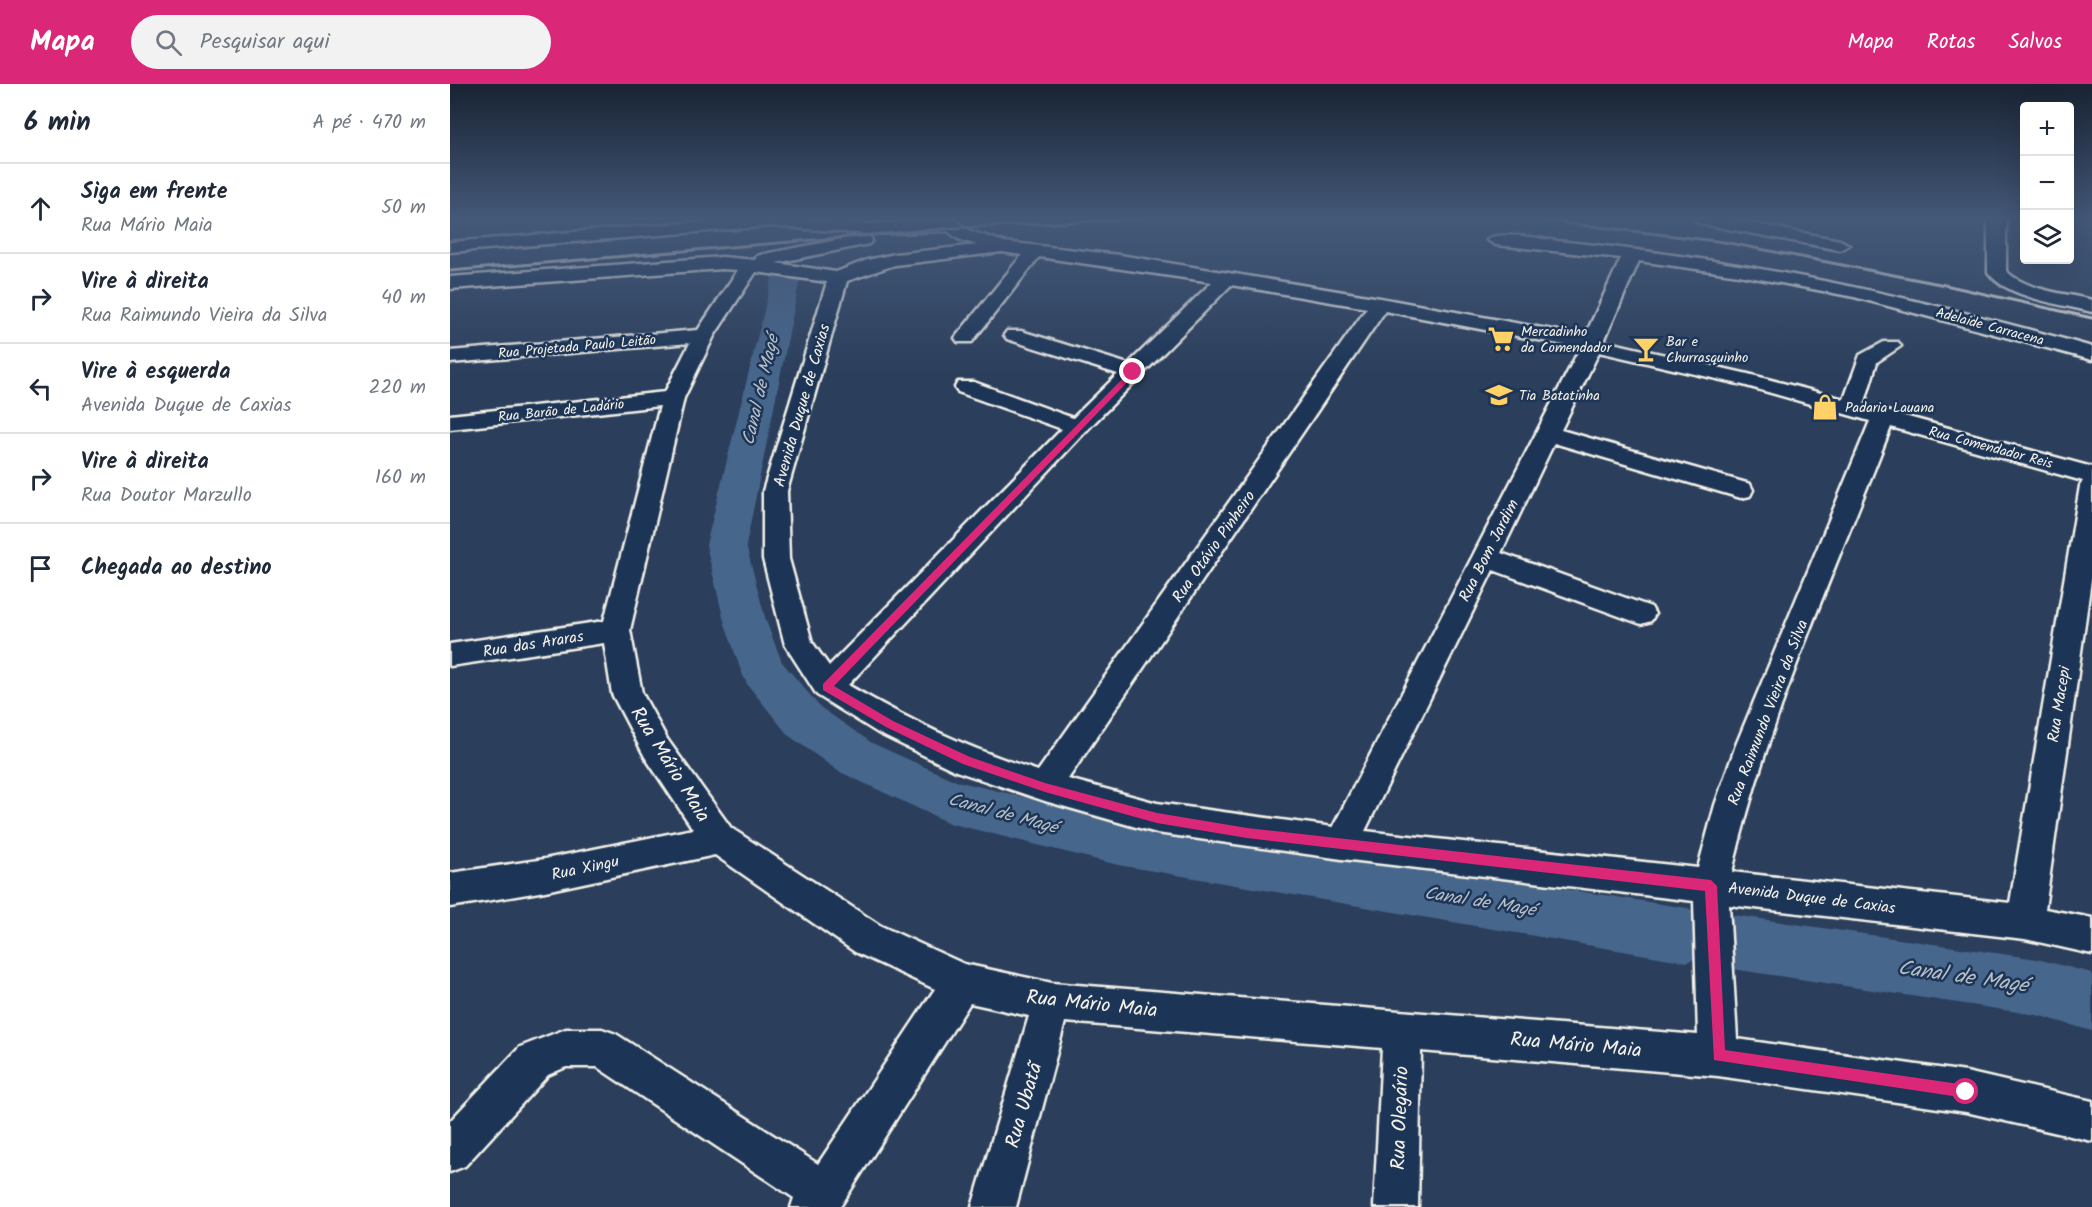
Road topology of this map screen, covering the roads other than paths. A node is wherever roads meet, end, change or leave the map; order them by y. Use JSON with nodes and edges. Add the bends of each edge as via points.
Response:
{"nodes":[{"id":1,"x":599,"y":271,"type":"edge"},
{"id":2,"x":747,"y":271,"type":"edge"},
{"id":3,"x":794,"y":271,"type":"edge"},
{"id":4,"x":853,"y":271,"type":"edge"},
{"id":5,"x":1018,"y":271,"type":"edge"},
{"id":6,"x":1176,"y":271,"type":"edge"},
{"id":7,"x":1625,"y":271,"type":"edge"},
{"id":8,"x":1749,"y":271,"type":"edge"},
{"id":9,"x":1997,"y":271,"type":"edge"},
{"id":10,"x":838,"y":278,"type":"junction"},
{"id":11,"x":1226,"y":279,"type":"junction"},
{"id":12,"x":450,"y":283,"type":"edge"},
{"id":13,"x":1380,"y":304,"type":"junction"},
{"id":14,"x":2092,"y":306,"type":"edge"},
{"id":15,"x":1014,"y":335,"type":"dead end"},
{"id":16,"x":704,"y":336,"type":"junction"},
{"id":17,"x":965,"y":338,"type":"dead end"},
{"id":18,"x":1592,"y":344,"type":"junction"},
{"id":19,"x":1891,"y":346,"type":"dead end"},
{"id":20,"x":2092,"y":354,"type":"edge"},
{"id":21,"x":450,"y":357,"type":"edge"},
{"id":22,"x":1133,"y":372,"type":"junction"},
{"id":23,"x":966,"y":387,"type":"dead end"},
{"id":24,"x":673,"y":398,"type":"junction"},
{"id":25,"x":1852,"y":409,"type":"junction"},
{"id":26,"x":1883,"y":418,"type":"junction"},
{"id":27,"x":450,"y":422,"type":"edge"},
{"id":28,"x":1077,"y":427,"type":"junction"},
{"id":29,"x":1547,"y":433,"type":"junction"},
{"id":30,"x":2092,"y":475,"type":"edge"},
{"id":31,"x":2092,"y":486,"type":"edge"},
{"id":32,"x":1741,"y":490,"type":"dead end"},
{"id":33,"x":1485,"y":557,"type":"junction"},
{"id":34,"x":1641,"y":614,"type":"dead end"},
{"id":35,"x":616,"y":630,"type":"junction"},
{"id":36,"x":450,"y":656,"type":"edge"},
{"id":37,"x":826,"y":687,"type":"junction"},
{"id":38,"x":1045,"y":787,"type":"junction"},
{"id":39,"x":719,"y":839,"type":"junction"},
{"id":40,"x":1342,"y":844,"type":"junction"},
{"id":41,"x":1711,"y":886,"type":"junction"},
{"id":42,"x":450,"y":891,"type":"edge"},
{"id":43,"x":2025,"y":922,"type":"junction"},
{"id":44,"x":2092,"y":936,"type":"edge"},
{"id":45,"x":962,"y":982,"type":"junction"},
{"id":46,"x":1052,"y":1002,"type":"junction"},
{"id":47,"x":1402,"y":1029,"type":"junction"},
{"id":48,"x":1718,"y":1056,"type":"junction"},
{"id":49,"x":2092,"y":1121,"type":"edge"},
{"id":50,"x":450,"y":1152,"type":"edge"},
{"id":51,"x":817,"y":1200,"type":"edge"},
{"id":52,"x":994,"y":1207,"type":"edge"},
{"id":53,"x":1396,"y":1207,"type":"edge"}],
"edges":[{"from":1,"to":12,"type":"street"},
{"from":2,"to":16,"type":"street","name":"Rua Mário Maia"},
{"from":3,"to":10,"type":"street"},
{"from":4,"to":10,"type":"street"},
{"from":5,"to":17,"type":"street"},
{"from":6,"to":11,"type":"street","name":"Rua Comendador Reis"},
{"from":7,"to":18,"type":"street","name":"Rua Bom Jardim"},
{"from":8,"to":20,"type":"street","name":"Adelaide Carracena","via":[[1852,291]]},
{"from":9,"to":14,"type":"street","via":[[2001,278],[2025,288]]},
{"from":10,"to":37,"type":"street","name":"Avenida Duque de Caxias","via":[[775,491],[777,559],[799,645]]},
{"from":11,"to":13,"type":"street","name":"Rua Comendador Reis"},
{"from":11,"to":22,"type":"street"},
{"from":13,"to":18,"type":"street","name":"Rua Comendador Reis"},
{"from":13,"to":38,"type":"street","name":"Rua Otávio Pinheiro"},
{"from":15,"to":22,"type":"street"},
{"from":16,"to":21,"type":"street","name":"Rua Projetada Paulo Leitão"},
{"from":16,"to":24,"type":"street","name":"Rua Mário Maia"},
{"from":18,"to":25,"type":"street","name":"Rua Comendador Reis"},
{"from":18,"to":29,"type":"street","name":"Rua Bom Jardim"},
{"from":19,"to":25,"type":"street","via":[[1867,359]]},
{"from":22,"to":28,"type":"street"},
{"from":23,"to":28,"type":"street"},
{"from":24,"to":27,"type":"street","name":"Rua Barão de Ladário"},
{"from":24,"to":35,"type":"street","name":"Rua Mário Maia"},
{"from":25,"to":26,"type":"street","name":"Rua Comendador Reis"},
{"from":26,"to":30,"type":"street","name":"Rua Comendador Reis"},
{"from":26,"to":41,"type":"street","name":"Rua Raimundo Vieira da Silva","via":[[1752,745],[1731,805]]},
{"from":28,"to":37,"type":"street"},
{"from":29,"to":32,"type":"street"},
{"from":29,"to":33,"type":"street","name":"Rua Bom Jardim"},
{"from":31,"to":43,"type":"street","name":"Rua Macepi"},
{"from":33,"to":34,"type":"street"},
{"from":33,"to":40,"type":"street","name":"Rua Bom Jardim"},
{"from":35,"to":36,"type":"street","name":"Rua das Araras"},
{"from":35,"to":39,"type":"street","name":"Rua Mário Maia","via":[[627,694],[656,748]]},
{"from":37,"to":38,"type":"street","name":"Avenida Duque de Caxias","via":[[889,724],[967,761]]},
{"from":38,"to":40,"type":"street","name":"Avenida Duque de Caxias","via":[[1157,818]]},
{"from":39,"to":42,"type":"street","name":"Rua Xingu"},
{"from":39,"to":45,"type":"street","name":"Rua Mário Maia","via":[[868,939]]},
{"from":40,"to":41,"type":"street","name":"Avenida Duque de Caxias"},
{"from":41,"to":43,"type":"street","name":"Avenida Duque de Caxias"},
{"from":41,"to":48,"type":"street","name":"Rua Raimundo Vieira da Silva"},
{"from":43,"to":44,"type":"street","name":"Avenida Duque de Caxias"},
{"from":45,"to":46,"type":"street","name":"Rua Mário Maia"},
{"from":45,"to":51,"type":"street"},
{"from":46,"to":47,"type":"street","name":"Rua Mário Maia"},
{"from":46,"to":52,"type":"street","name":"Rua Ubatã"},
{"from":47,"to":48,"type":"street","name":"Rua Mário Maia"},
{"from":47,"to":53,"type":"street","name":"Rua Olegário"},
{"from":48,"to":49,"type":"street","name":"Rua Mário Maia","via":[[1966,1092]]},
{"from":50,"to":51,"type":"street","via":[[534,1061],[566,1048],[602,1048]]}]}
